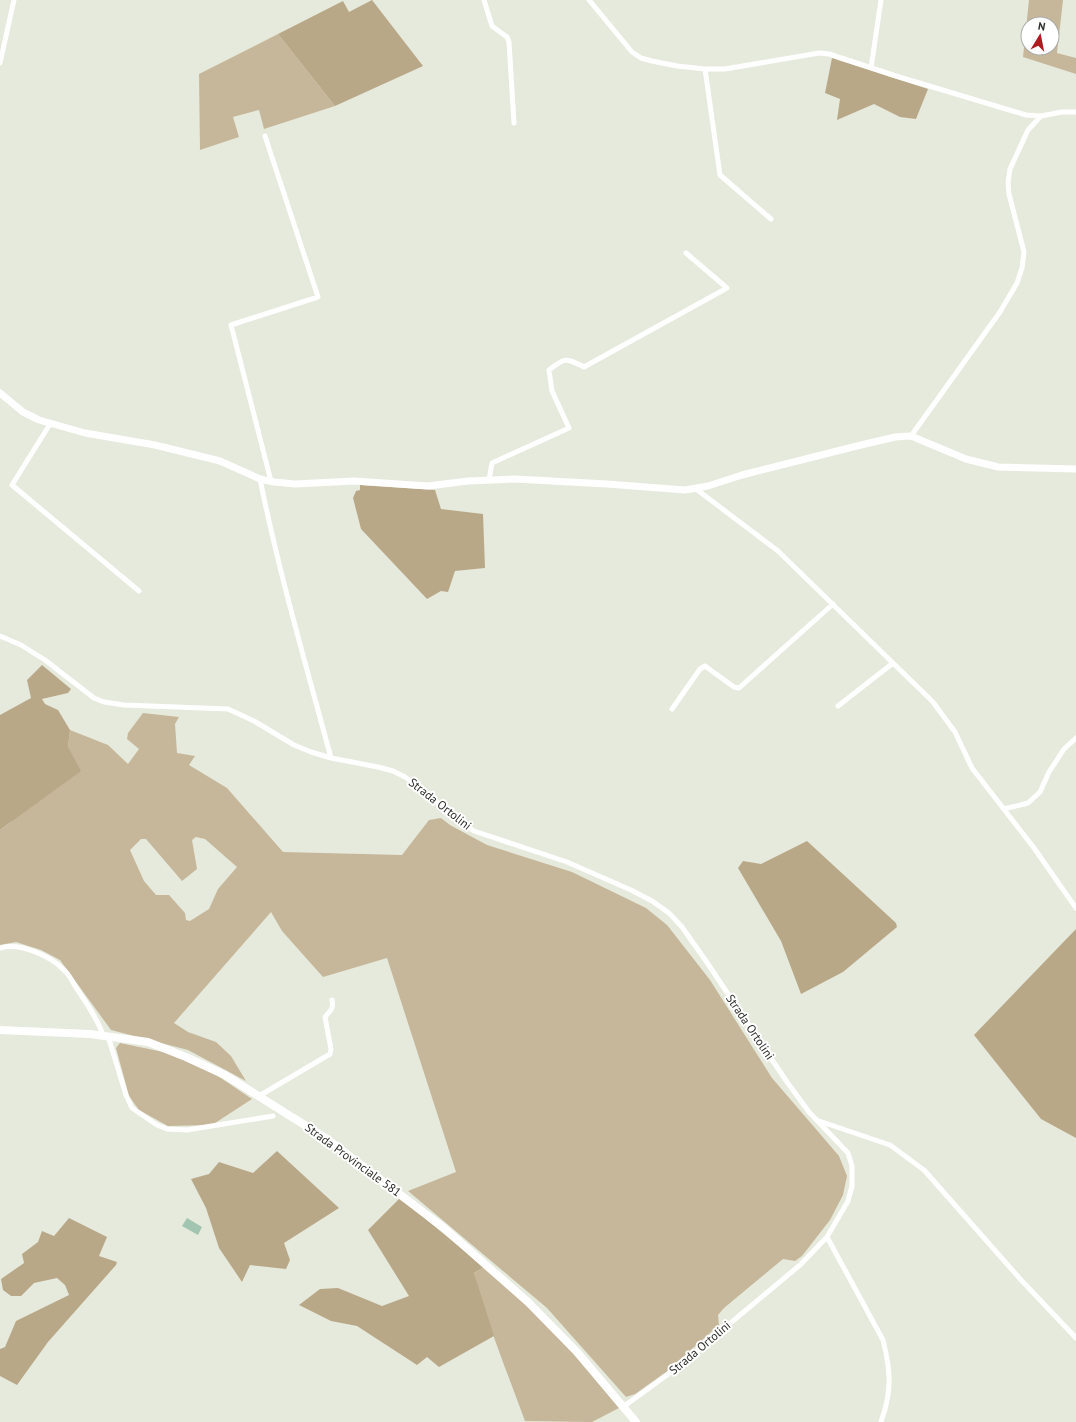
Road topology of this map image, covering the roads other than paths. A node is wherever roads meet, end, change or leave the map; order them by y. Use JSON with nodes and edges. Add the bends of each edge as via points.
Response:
{"nodes":[{"id":1,"x":14,"y":0,"type":"edge"},
{"id":2,"x":484,"y":0,"type":"edge"},
{"id":3,"x":589,"y":0,"type":"edge"},
{"id":4,"x":881,"y":0,"type":"edge"},
{"id":5,"x":0,"y":63,"type":"edge"},
{"id":6,"x":871,"y":68,"type":"junction"},
{"id":7,"x":705,"y":69,"type":"junction"},
{"id":8,"x":1076,"y":112,"type":"edge"},
{"id":9,"x":1042,"y":116,"type":"junction"},
{"id":10,"x":514,"y":123,"type":"dead end"},
{"id":11,"x":265,"y":136,"type":"dead end"},
{"id":12,"x":771,"y":219,"type":"dead end"},
{"id":13,"x":686,"y":253,"type":"dead end"},
{"id":14,"x":0,"y":393,"type":"edge"},
{"id":15,"x":50,"y":424,"type":"junction"},
{"id":16,"x":911,"y":436,"type":"junction"},
{"id":17,"x":1076,"y":469,"type":"edge"},
{"id":18,"x":260,"y":478,"type":"junction"},
{"id":19,"x":489,"y":480,"type":"junction"},
{"id":20,"x":270,"y":481,"type":"junction"},
{"id":21,"x":696,"y":489,"type":"junction"},
{"id":22,"x":139,"y":591,"type":"dead end"},
{"id":23,"x":833,"y":604,"type":"junction"},
{"id":24,"x":0,"y":636,"type":"edge"},
{"id":25,"x":893,"y":663,"type":"junction"},
{"id":26,"x":838,"y":706,"type":"dead end"},
{"id":27,"x":672,"y":709,"type":"dead end"},
{"id":28,"x":1076,"y":738,"type":"edge"},
{"id":29,"x":331,"y":758,"type":"junction"},
{"id":30,"x":1004,"y":809,"type":"junction"},
{"id":31,"x":1076,"y":908,"type":"edge"},
{"id":32,"x":0,"y":948,"type":"edge"},
{"id":33,"x":332,"y":1000,"type":"dead end"},
{"id":34,"x":0,"y":1030,"type":"edge"},
{"id":35,"x":106,"y":1035,"type":"junction"},
{"id":36,"x":259,"y":1096,"type":"junction"},
{"id":37,"x":273,"y":1116,"type":"dead end"},
{"id":38,"x":818,"y":1120,"type":"junction"},
{"id":39,"x":827,"y":1237,"type":"junction"},
{"id":40,"x":1076,"y":1338,"type":"edge"},
{"id":41,"x":624,"y":1407,"type":"junction"},
{"id":42,"x":636,"y":1422,"type":"edge"},
{"id":43,"x":881,"y":1422,"type":"edge"}],
"edges":[{"from":1,"to":5,"type":"street"},
{"from":2,"to":10,"type":"street","via":[[492,26],[507,37],[509,42]]},
{"from":3,"to":7,"type":"street","via":[[632,52],[641,58]]},
{"from":4,"to":6,"type":"street"},
{"from":6,"to":7,"type":"street","via":[[819,53],[725,69]]},
{"from":6,"to":9,"type":"street","via":[[1026,115]]},
{"from":7,"to":12,"type":"street","via":[[720,175]]},
{"from":8,"to":9,"type":"street"},
{"from":9,"to":16,"type":"street","via":[[1028,130],[1010,169],[1008,182],[1024,252],[1017,283],[1000,312]]},
{"from":11,"to":20,"type":"street","via":[[318,297],[231,325]]},
{"from":13,"to":19,"type":"street","via":[[727,288],[584,367],[569,359],[561,361],[549,370],[552,391],[569,428],[492,464]]},
{"from":14,"to":15,"type":"main road","via":[[23,412]]},
{"from":15,"to":18,"type":"main road","via":[[220,461]]},
{"from":15,"to":22,"type":"street","via":[[12,485]]},
{"from":16,"to":17,"type":"main road","via":[[992,466]]},
{"from":16,"to":21,"type":"main road","via":[[853,447]]},
{"from":18,"to":20,"type":"main road"},
{"from":18,"to":29,"type":"street","via":[[287,594]]},
{"from":19,"to":20,"type":"main road","via":[[428,486],[354,481],[295,484]]},
{"from":19,"to":21,"type":"main road","via":[[550,480],[661,489]]},
{"from":21,"to":23,"type":"street","via":[[778,551]]},
{"from":23,"to":25,"type":"street"},
{"from":23,"to":27,"type":"street","via":[[740,688],[734,687],[705,666],[700,669]]},
{"from":24,"to":29,"type":"street","name":"Strada Ortolini","via":[[45,660],[94,698],[104,702],[228,709],[294,745]]},
{"from":25,"to":26,"type":"street"},
{"from":25,"to":30,"type":"street","via":[[933,702],[955,732],[972,768]]},
{"from":28,"to":30,"type":"street","via":[[1064,748],[1040,792],[1028,803]]},
{"from":29,"to":38,"type":"street","name":"Strada Ortolini","via":[[400,774],[474,831],[567,862],[652,901],[669,913],[682,927],[787,1082]]},
{"from":30,"to":31,"type":"street"},
{"from":32,"to":35,"type":"street","via":[[5,946],[32,950],[65,971]]},
{"from":33,"to":36,"type":"street","via":[[332,1009],[325,1017],[330,1054]]},
{"from":34,"to":35,"type":"main road","name":"Strada Provinciale 581"},
{"from":35,"to":36,"type":"main road","name":"Strada Provinciale 581","via":[[148,1042],[186,1057],[225,1075]]},
{"from":35,"to":37,"type":"street","via":[[132,1108],[156,1125],[167,1129],[187,1130]]},
{"from":36,"to":41,"type":"main road","name":"Strada Provinciale 581","via":[[326,1139],[444,1228],[528,1302],[578,1353]]},
{"from":38,"to":39,"type":"street","name":"Strada Ortolini","via":[[848,1153],[852,1172],[848,1201]]},
{"from":38,"to":40,"type":"street","via":[[890,1145],[924,1170]]},
{"from":39,"to":41,"type":"street","name":"Strada Ortolini","via":[[800,1265],[678,1367]]},
{"from":39,"to":43,"type":"street","via":[[883,1340],[890,1383]]},
{"from":41,"to":42,"type":"main road","name":"Strada Provinciale 581"}]}
